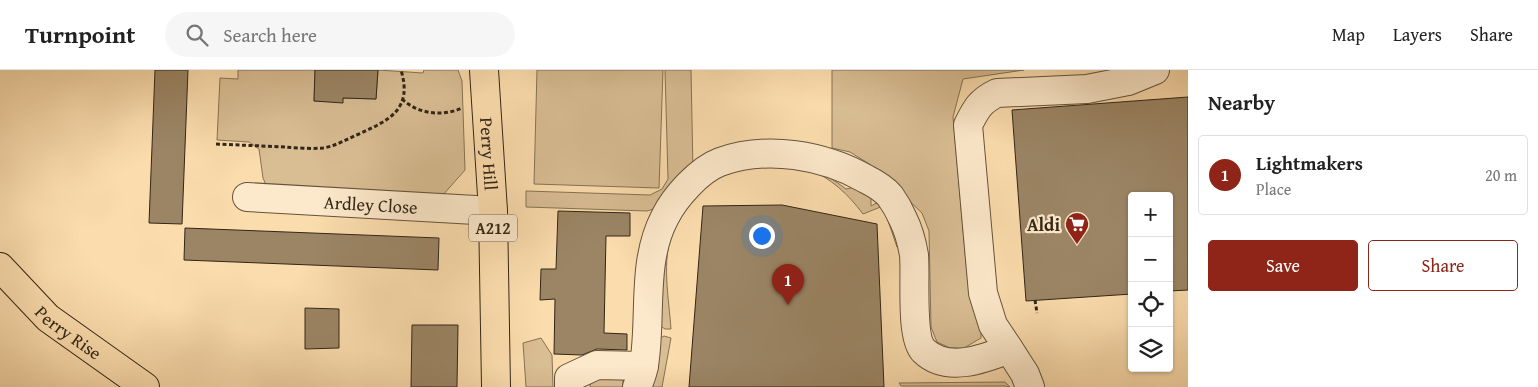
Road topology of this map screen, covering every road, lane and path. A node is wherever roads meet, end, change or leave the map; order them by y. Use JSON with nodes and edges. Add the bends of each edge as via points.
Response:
{"nodes":[{"id":1,"x":400,"y":70,"type":"edge"},
{"id":2,"x":484,"y":70,"type":"edge"},
{"id":3,"x":1154,"y":70,"type":"edge"},
{"id":4,"x":402,"y":99,"type":"junction"},
{"id":5,"x":486,"y":107,"type":"junction"},
{"id":6,"x":216,"y":144,"type":"dead end"},
{"id":7,"x":248,"y":197,"type":"dead end"},
{"id":8,"x":493,"y":211,"type":"junction"},
{"id":9,"x":0,"y":267,"type":"edge"},
{"id":10,"x":1035,"y":300,"type":"dead end"},
{"id":11,"x":1037,"y":313,"type":"dead end"},
{"id":12,"x":1009,"y":349,"type":"junction"},
{"id":13,"x":641,"y":377,"type":"edge"},
{"id":14,"x":145,"y":387,"type":"edge"},
{"id":15,"x":496,"y":387,"type":"edge"},
{"id":16,"x":569,"y":387,"type":"edge"},
{"id":17,"x":1030,"y":387,"type":"edge"}],
"edges":[{"from":1,"to":4,"type":"path"},
{"from":2,"to":5,"type":"main road","name":"Perry Hill","number":"A212"},
{"from":3,"to":12,"type":"street","via":[[1128,81],[1086,89],[997,93],[975,110],[968,132],[982,293],[993,325]]},
{"from":4,"to":5,"type":"path","via":[[416,109],[435,113]]},
{"from":4,"to":6,"type":"path","via":[[392,118],[324,148]]},
{"from":5,"to":8,"type":"main road","name":"Perry Hill","number":"A212"},
{"from":7,"to":8,"type":"street","name":"Ardley Close"},
{"from":8,"to":15,"type":"main road","name":"Perry Hill","number":"A212"},
{"from":9,"to":14,"type":"main road","name":"Perry Rise","via":[[48,318]]},
{"from":10,"to":11,"type":"path"},
{"from":12,"to":13,"type":"street","via":[[971,361],[950,363],[934,360],[922,350],[916,334],[914,257],[910,236],[889,195],[866,179],[832,163],[766,154],[719,163],[700,173],[664,217],[651,259]]},
{"from":12,"to":17,"type":"street"},
{"from":13,"to":16,"type":"street","via":[[597,365],[569,378]]}]}
